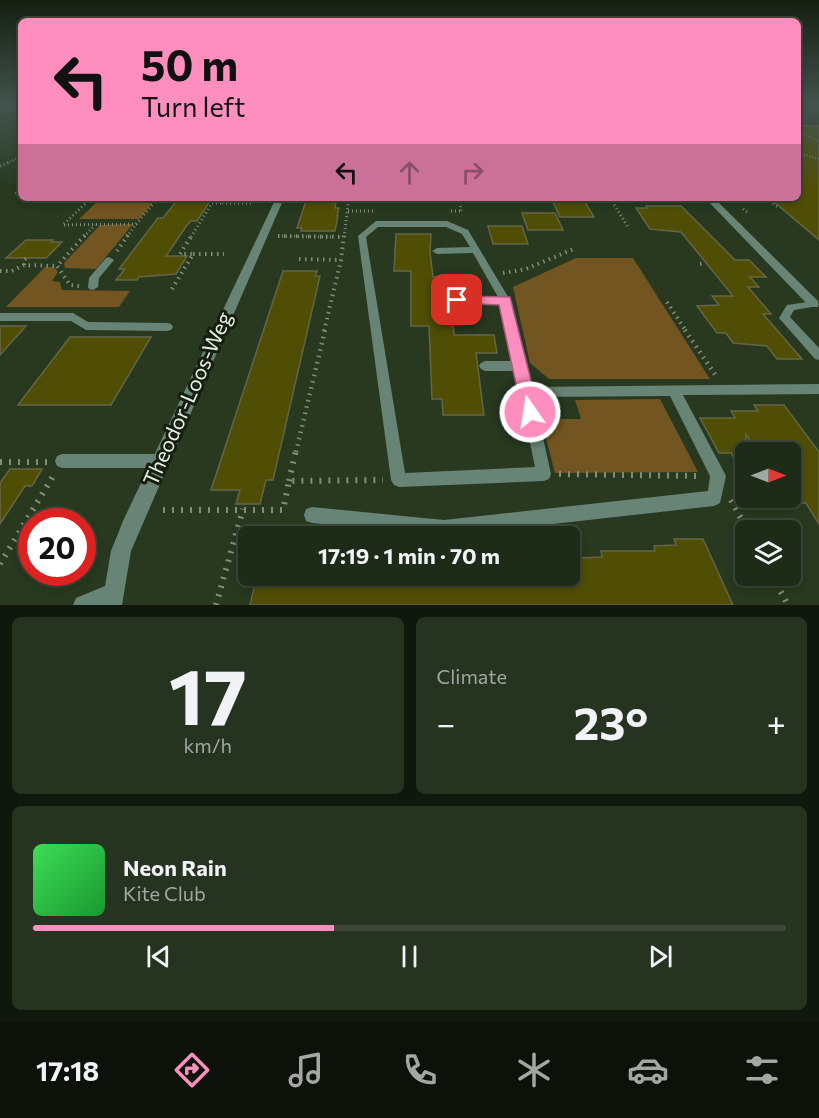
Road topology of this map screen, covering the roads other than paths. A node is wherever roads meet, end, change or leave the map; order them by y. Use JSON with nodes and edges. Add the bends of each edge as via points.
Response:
{"nodes":[{"id":1,"x":279,"y":201,"type":"edge"},
{"id":2,"x":712,"y":201,"type":"edge"},
{"id":3,"x":475,"y":250,"type":"junction"},
{"id":4,"x":437,"y":251,"type":"dead end"},
{"id":5,"x":109,"y":261,"type":"road end"},
{"id":6,"x":93,"y":287,"type":"road end"},
{"id":7,"x":457,"y":300,"type":"dead end"},
{"id":8,"x":505,"y":300,"type":"junction"},
{"id":9,"x":814,"y":304,"type":"joint"},
{"id":10,"x":0,"y":317,"type":"edge"},
{"id":11,"x":166,"y":327,"type":"dead end"},
{"id":12,"x":819,"y":356,"type":"edge"},
{"id":13,"x":485,"y":366,"type":"dead end"},
{"id":14,"x":520,"y":366,"type":"junction"},
{"id":15,"x":819,"y":389,"type":"edge"},
{"id":16,"x":674,"y":391,"type":"junction"},
{"id":17,"x":526,"y":392,"type":"junction"},
{"id":18,"x":62,"y":461,"type":"road end"},
{"id":19,"x":160,"y":461,"type":"junction"},
{"id":20,"x":312,"y":515,"type":"dead end"},
{"id":21,"x":112,"y":600,"type":"edge"},
{"id":22,"x":83,"y":605,"type":"edge"}],
"edges":[{"from":1,"to":19,"type":"street","name":"Theodor-Loos-Weg"},
{"from":2,"to":9,"type":"street"},
{"from":3,"to":4,"type":"lane"},
{"from":3,"to":8,"type":"lane"},
{"from":3,"to":17,"type":"lane","via":[[465,232],[447,224],[376,224],[363,236],[399,480],[544,474]]},
{"from":5,"to":6,"type":"lane","via":[[94,278]]},
{"from":7,"to":8,"type":"lane"},
{"from":8,"to":14,"type":"lane"},
{"from":9,"to":12,"type":"lane","via":[[791,307],[784,318]]},
{"from":10,"to":11,"type":"lane","via":[[73,317],[86,326]]},
{"from":13,"to":14,"type":"lane"},
{"from":14,"to":17,"type":"lane"},
{"from":15,"to":16,"type":"lane"},
{"from":16,"to":17,"type":"lane"},
{"from":16,"to":20,"type":"lane","via":[[718,476],[714,498],[444,528]]},
{"from":18,"to":19,"type":"lane"},
{"from":19,"to":21,"type":"street","name":"Theodor-Loos-Weg","via":[[122,551]]},
{"from":21,"to":22,"type":"street"}]}
